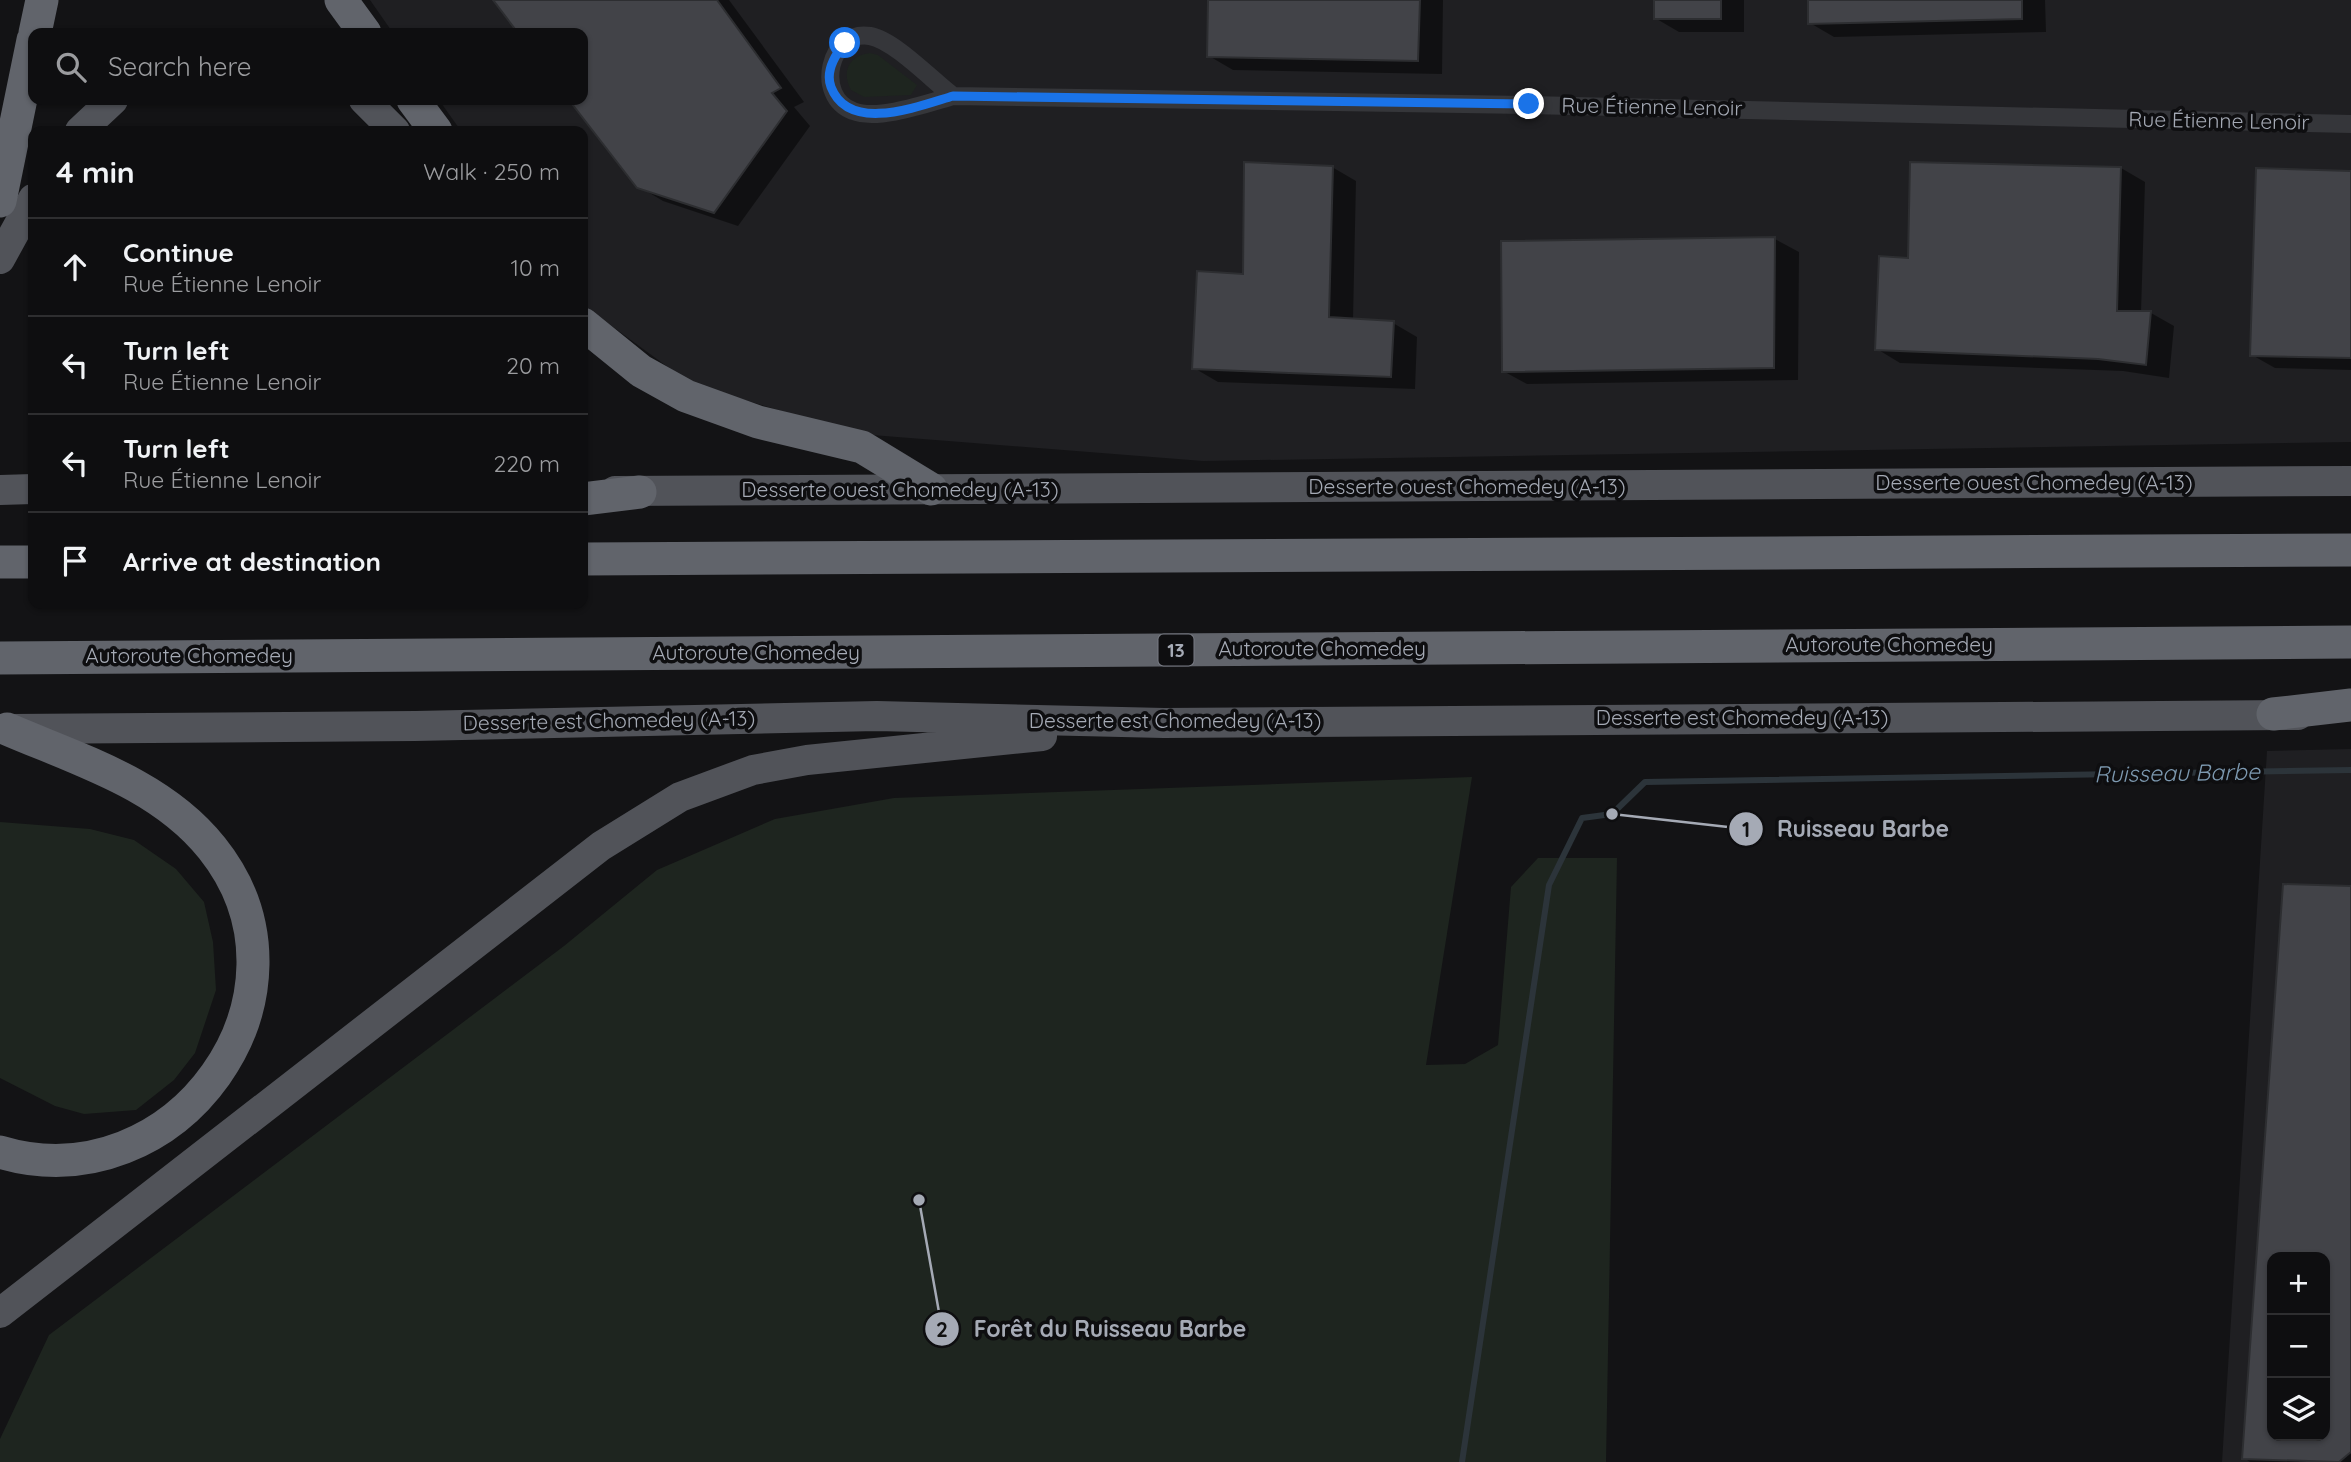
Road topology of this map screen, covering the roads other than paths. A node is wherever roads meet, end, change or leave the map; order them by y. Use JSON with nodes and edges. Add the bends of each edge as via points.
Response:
{"nodes":[{"id":1,"x":41,"y":0,"type":"edge"},
{"id":2,"x":341,"y":0,"type":"edge"},
{"id":3,"x":36,"y":28,"type":"edge"},
{"id":4,"x":361,"y":28,"type":"edge"},
{"id":5,"x":28,"y":64,"type":"edge"},
{"id":6,"x":953,"y":96,"type":"junction"},
{"id":7,"x":108,"y":105,"type":"edge"},
{"id":8,"x":369,"y":105,"type":"edge"},
{"id":9,"x":417,"y":105,"type":"edge"},
{"id":10,"x":2351,"y":124,"type":"edge"},
{"id":11,"x":85,"y":126,"type":"edge"},
{"id":12,"x":390,"y":126,"type":"edge"},
{"id":13,"x":432,"y":126,"type":"edge"},
{"id":14,"x":0,"y":201,"type":"edge"},
{"id":15,"x":28,"y":208,"type":"edge"},
{"id":16,"x":0,"y":259,"type":"edge"},
{"id":17,"x":588,"y":328,"type":"edge"},
{"id":18,"x":2351,"y":481,"type":"edge"},
{"id":19,"x":0,"y":489,"type":"edge"},
{"id":20,"x":28,"y":489,"type":"edge"},
{"id":21,"x":931,"y":489,"type":"junction"},
{"id":22,"x":588,"y":490,"type":"edge"},
{"id":23,"x":640,"y":492,"type":"junction"},
{"id":24,"x":588,"y":498,"type":"edge"},
{"id":25,"x":2351,"y":550,"type":"edge"},
{"id":26,"x":588,"y":559,"type":"edge"},
{"id":27,"x":0,"y":562,"type":"edge"},
{"id":28,"x":28,"y":562,"type":"edge"},
{"id":29,"x":2351,"y":642,"type":"edge"},
{"id":30,"x":0,"y":658,"type":"edge"},
{"id":31,"x":2351,"y":705,"type":"edge"},
{"id":32,"x":2273,"y":715,"type":"junction"},
{"id":33,"x":2351,"y":715,"type":"edge"},
{"id":34,"x":1164,"y":723,"type":"junction"},
{"id":35,"x":4,"y":729,"type":"edge"},
{"id":36,"x":0,"y":1152,"type":"edge"},
{"id":37,"x":0,"y":1313,"type":"edge"}],
"edges":[{"from":1,"to":3,"type":"highway"},
{"from":2,"to":4,"type":"highway"},
{"from":5,"to":14,"type":"highway"},
{"from":6,"to":6,"type":"street","name":"Rue Étienne Lenoir","via":[[888,44],[870,36],[845,43],[830,71],[836,99],[852,111],[874,114]]},
{"from":6,"to":10,"type":"street","name":"Rue Étienne Lenoir","via":[[1529,104]]},
{"from":7,"to":11,"type":"main road"},
{"from":8,"to":12,"type":"main road"},
{"from":9,"to":13,"type":"highway"},
{"from":15,"to":16,"type":"main road"},
{"from":17,"to":21,"type":"highway","via":[[642,371],[697,401],[790,432],[862,447]]},
{"from":18,"to":21,"type":"main road","name":"Desserte ouest Chomedey (A-13)"},
{"from":19,"to":20,"type":"main road"},
{"from":21,"to":23,"type":"main road","name":"Desserte ouest Chomedey (A-13)"},
{"from":22,"to":23,"type":"main road","name":"Desserte ouest Chomedey (A-13)"},
{"from":23,"to":24,"type":"highway"},
{"from":25,"to":26,"type":"highway"},
{"from":27,"to":28,"type":"highway"},
{"from":29,"to":30,"type":"highway","name":"Autoroute Chomedey","number":"13"},
{"from":31,"to":32,"type":"highway"},
{"from":32,"to":33,"type":"main road","name":"Desserte est Chomedey (A-13)"},
{"from":32,"to":34,"type":"main road","name":"Desserte est Chomedey (A-13)"},
{"from":34,"to":35,"type":"main road","name":"Desserte est Chomedey (A-13)","via":[[863,716]]},
{"from":34,"to":37,"type":"main road","via":[[777,764],[680,797],[601,846]]},
{"from":35,"to":36,"type":"highway","via":[[130,782],[196,830],[236,888],[249,932],[251,976],[243,1021],[226,1061],[197,1099],[164,1128],[126,1147],[84,1159],[43,1160]]}]}
